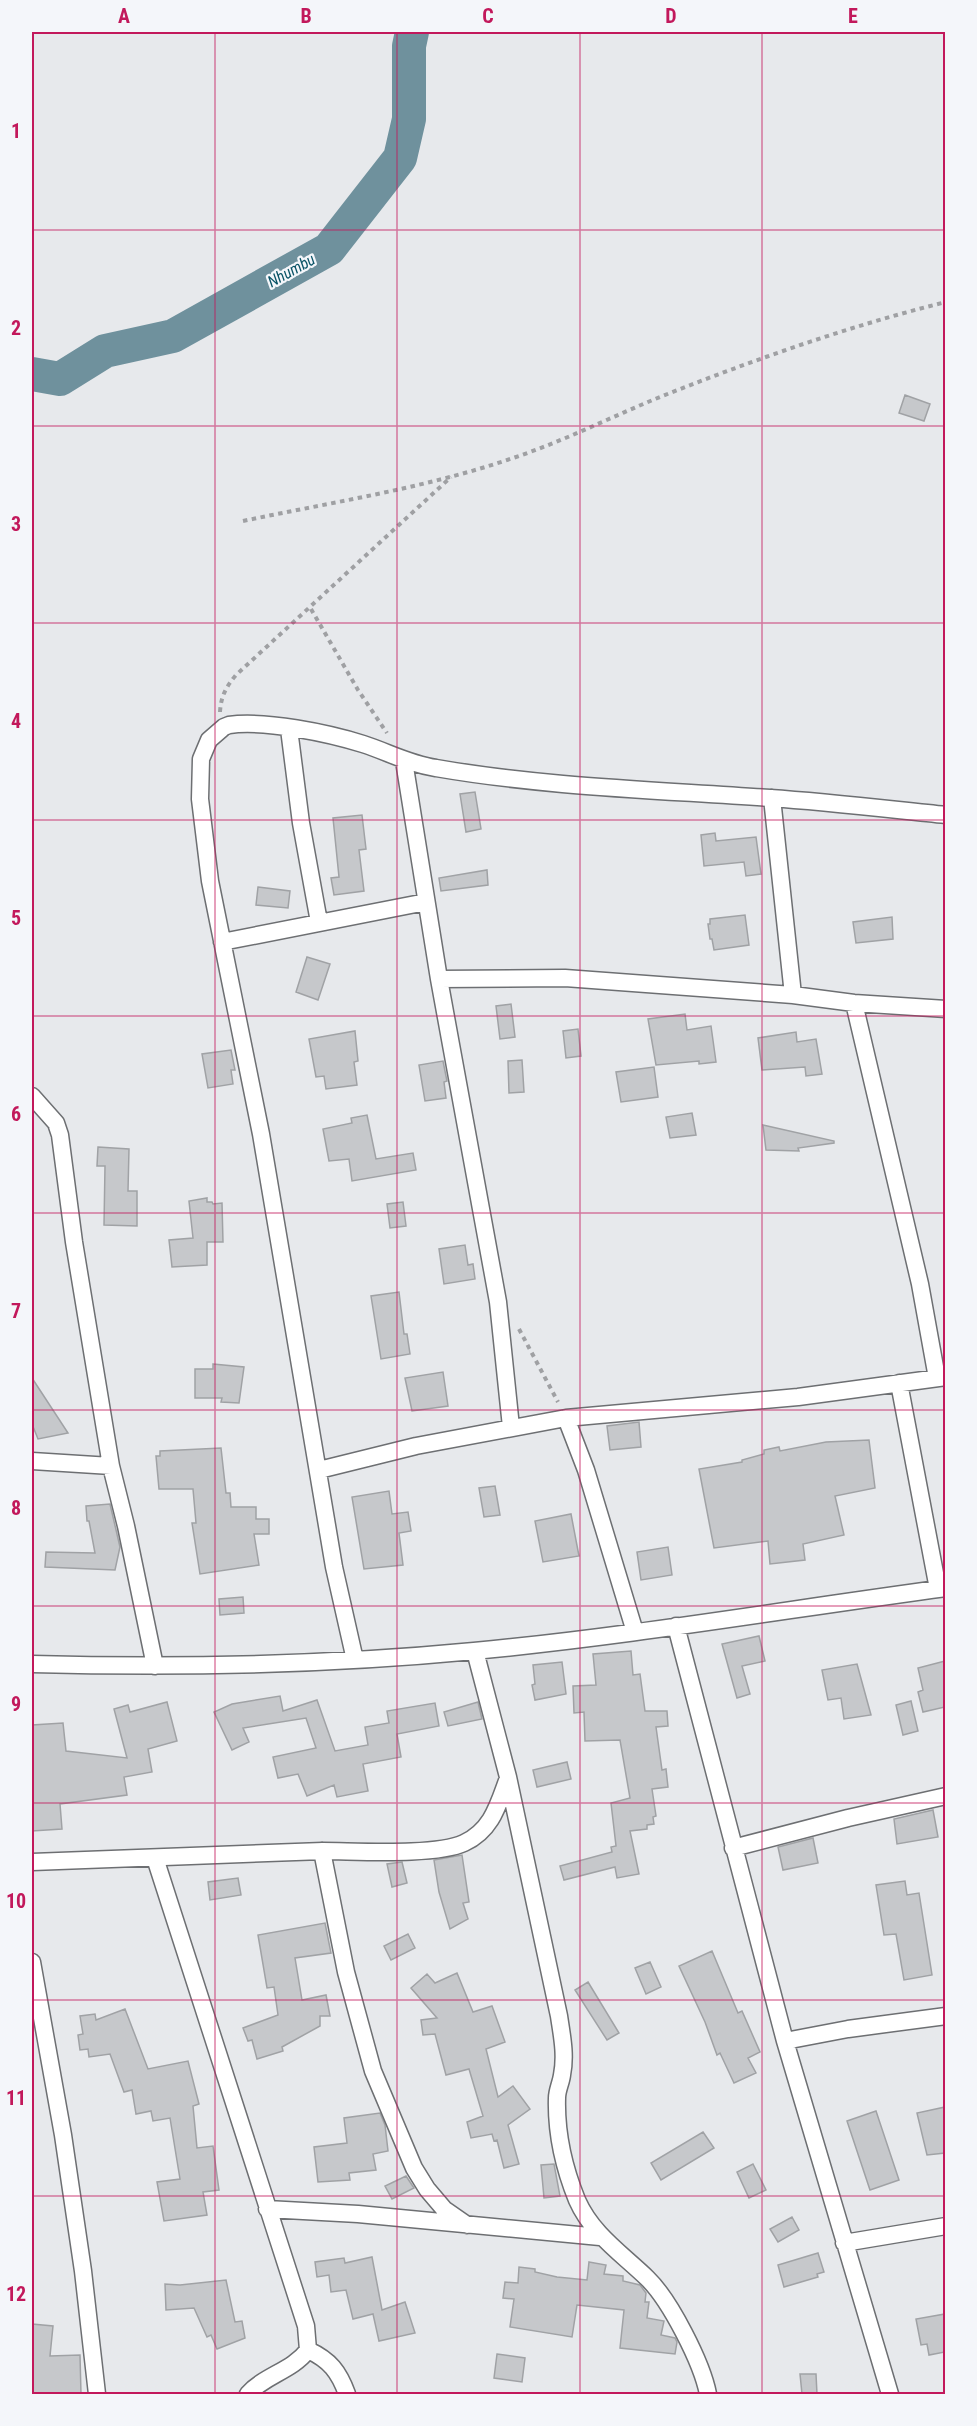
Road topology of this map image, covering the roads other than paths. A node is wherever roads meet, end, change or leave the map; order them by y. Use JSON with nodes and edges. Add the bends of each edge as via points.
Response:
{"nodes":[{"id":1,"x":289,"y":729,"type":"junction"},
{"id":2,"x":404,"y":761,"type":"junction"},
{"id":3,"x":772,"y":798,"type":"junction"},
{"id":4,"x":945,"y":814,"type":"edge"},
{"id":5,"x":426,"y":902,"type":"junction"},
{"id":6,"x":319,"y":922,"type":"junction"},
{"id":7,"x":222,"y":942,"type":"junction"},
{"id":8,"x":439,"y":980,"type":"junction"},
{"id":9,"x":793,"y":995,"type":"junction"},
{"id":10,"x":854,"y":1004,"type":"junction"},
{"id":11,"x":945,"y":1009,"type":"edge"},
{"id":12,"x":32,"y":1096,"type":"edge"},
{"id":13,"x":941,"y":1378,"type":"edge"},
{"id":14,"x":899,"y":1383,"type":"junction"},
{"id":15,"x":566,"y":1418,"type":"junction"},
{"id":16,"x":512,"y":1427,"type":"junction"},
{"id":17,"x":32,"y":1461,"type":"edge"},
{"id":18,"x":111,"y":1466,"type":"junction"},
{"id":19,"x":319,"y":1470,"type":"junction"},
{"id":20,"x":942,"y":1589,"type":"edge"},
{"id":21,"x":676,"y":1626,"type":"junction"},
{"id":22,"x":635,"y":1632,"type":"junction"},
{"id":23,"x":475,"y":1651,"type":"junction"},
{"id":24,"x":355,"y":1660,"type":"junction"},
{"id":25,"x":32,"y":1664,"type":"edge"},
{"id":26,"x":155,"y":1666,"type":"junction"},
{"id":27,"x":508,"y":1777,"type":"junction"},
{"id":28,"x":945,"y":1796,"type":"edge"},
{"id":29,"x":733,"y":1848,"type":"junction"},
{"id":30,"x":322,"y":1851,"type":"junction"},
{"id":31,"x":155,"y":1858,"type":"junction"},
{"id":32,"x":32,"y":1862,"type":"edge"},
{"id":33,"x":32,"y":1962,"type":"edge"},
{"id":34,"x":945,"y":2016,"type":"edge"},
{"id":35,"x":785,"y":2042,"type":"junction"},
{"id":36,"x":267,"y":2209,"type":"junction"},
{"id":37,"x":467,"y":2225,"type":"junction"},
{"id":38,"x":945,"y":2226,"type":"edge"},
{"id":39,"x":600,"y":2237,"type":"junction"},
{"id":40,"x":844,"y":2243,"type":"junction"},
{"id":41,"x":308,"y":2350,"type":"junction"},
{"id":42,"x":97,"y":2394,"type":"edge"},
{"id":43,"x":248,"y":2394,"type":"edge"},
{"id":44,"x":347,"y":2394,"type":"edge"},
{"id":45,"x":708,"y":2394,"type":"edge"},
{"id":46,"x":890,"y":2394,"type":"edge"}],
"edges":[{"from":1,"to":2,"type":"street","via":[[364,745]]},
{"from":1,"to":6,"type":"street"},
{"from":1,"to":7,"type":"street","via":[[238,724],[224,727],[209,740],[201,759],[200,799]]},
{"from":2,"to":3,"type":"street","via":[[549,782]]},
{"from":2,"to":5,"type":"street"},
{"from":3,"to":4,"type":"street"},
{"from":3,"to":9,"type":"street"},
{"from":5,"to":6,"type":"street"},
{"from":5,"to":8,"type":"street"},
{"from":6,"to":7,"type":"street"},
{"from":7,"to":19,"type":"street","via":[[261,1134]]},
{"from":8,"to":9,"type":"street","via":[[565,978]]},
{"from":8,"to":16,"type":"street","via":[[498,1302]]},
{"from":9,"to":10,"type":"street"},
{"from":10,"to":11,"type":"street"},
{"from":10,"to":13,"type":"street"},
{"from":12,"to":18,"type":"street","via":[[56,1123],[60,1135]]},
{"from":13,"to":14,"type":"street"},
{"from":14,"to":15,"type":"street","via":[[798,1397]]},
{"from":14,"to":20,"type":"street"},
{"from":15,"to":16,"type":"street"},
{"from":15,"to":22,"type":"street"},
{"from":16,"to":19,"type":"street"},
{"from":17,"to":18,"type":"street"},
{"from":18,"to":26,"type":"street"},
{"from":19,"to":24,"type":"street","via":[[334,1567]]},
{"from":20,"to":21,"type":"street"},
{"from":21,"to":22,"type":"street"},
{"from":21,"to":29,"type":"street"},
{"from":22,"to":23,"type":"street"},
{"from":23,"to":24,"type":"street"},
{"from":23,"to":27,"type":"street"},
{"from":24,"to":26,"type":"street"},
{"from":25,"to":26,"type":"street"},
{"from":27,"to":30,"type":"street","via":[[486,1828],[463,1844],[430,1850]]},
{"from":27,"to":39,"type":"street","via":[[564,2048],[557,2095],[563,2157],[578,2203]]},
{"from":28,"to":29,"type":"street"},
{"from":29,"to":35,"type":"street"},
{"from":30,"to":31,"type":"street"},
{"from":30,"to":37,"type":"street","via":[[346,1972],[373,2071],[426,2189],[444,2209]]},
{"from":31,"to":32,"type":"street"},
{"from":31,"to":36,"type":"street"},
{"from":33,"to":42,"type":"street","via":[[63,2135]]},
{"from":34,"to":35,"type":"street"},
{"from":35,"to":40,"type":"street"},
{"from":36,"to":37,"type":"street"},
{"from":36,"to":41,"type":"street","via":[[306,2326]]},
{"from":37,"to":39,"type":"street"},
{"from":38,"to":40,"type":"street"},
{"from":39,"to":45,"type":"street","via":[[660,2294],[693,2351]]},
{"from":40,"to":46,"type":"street"},
{"from":41,"to":43,"type":"street","via":[[296,2363],[262,2381]]},
{"from":41,"to":44,"type":"street","via":[[330,2362]]}]}
